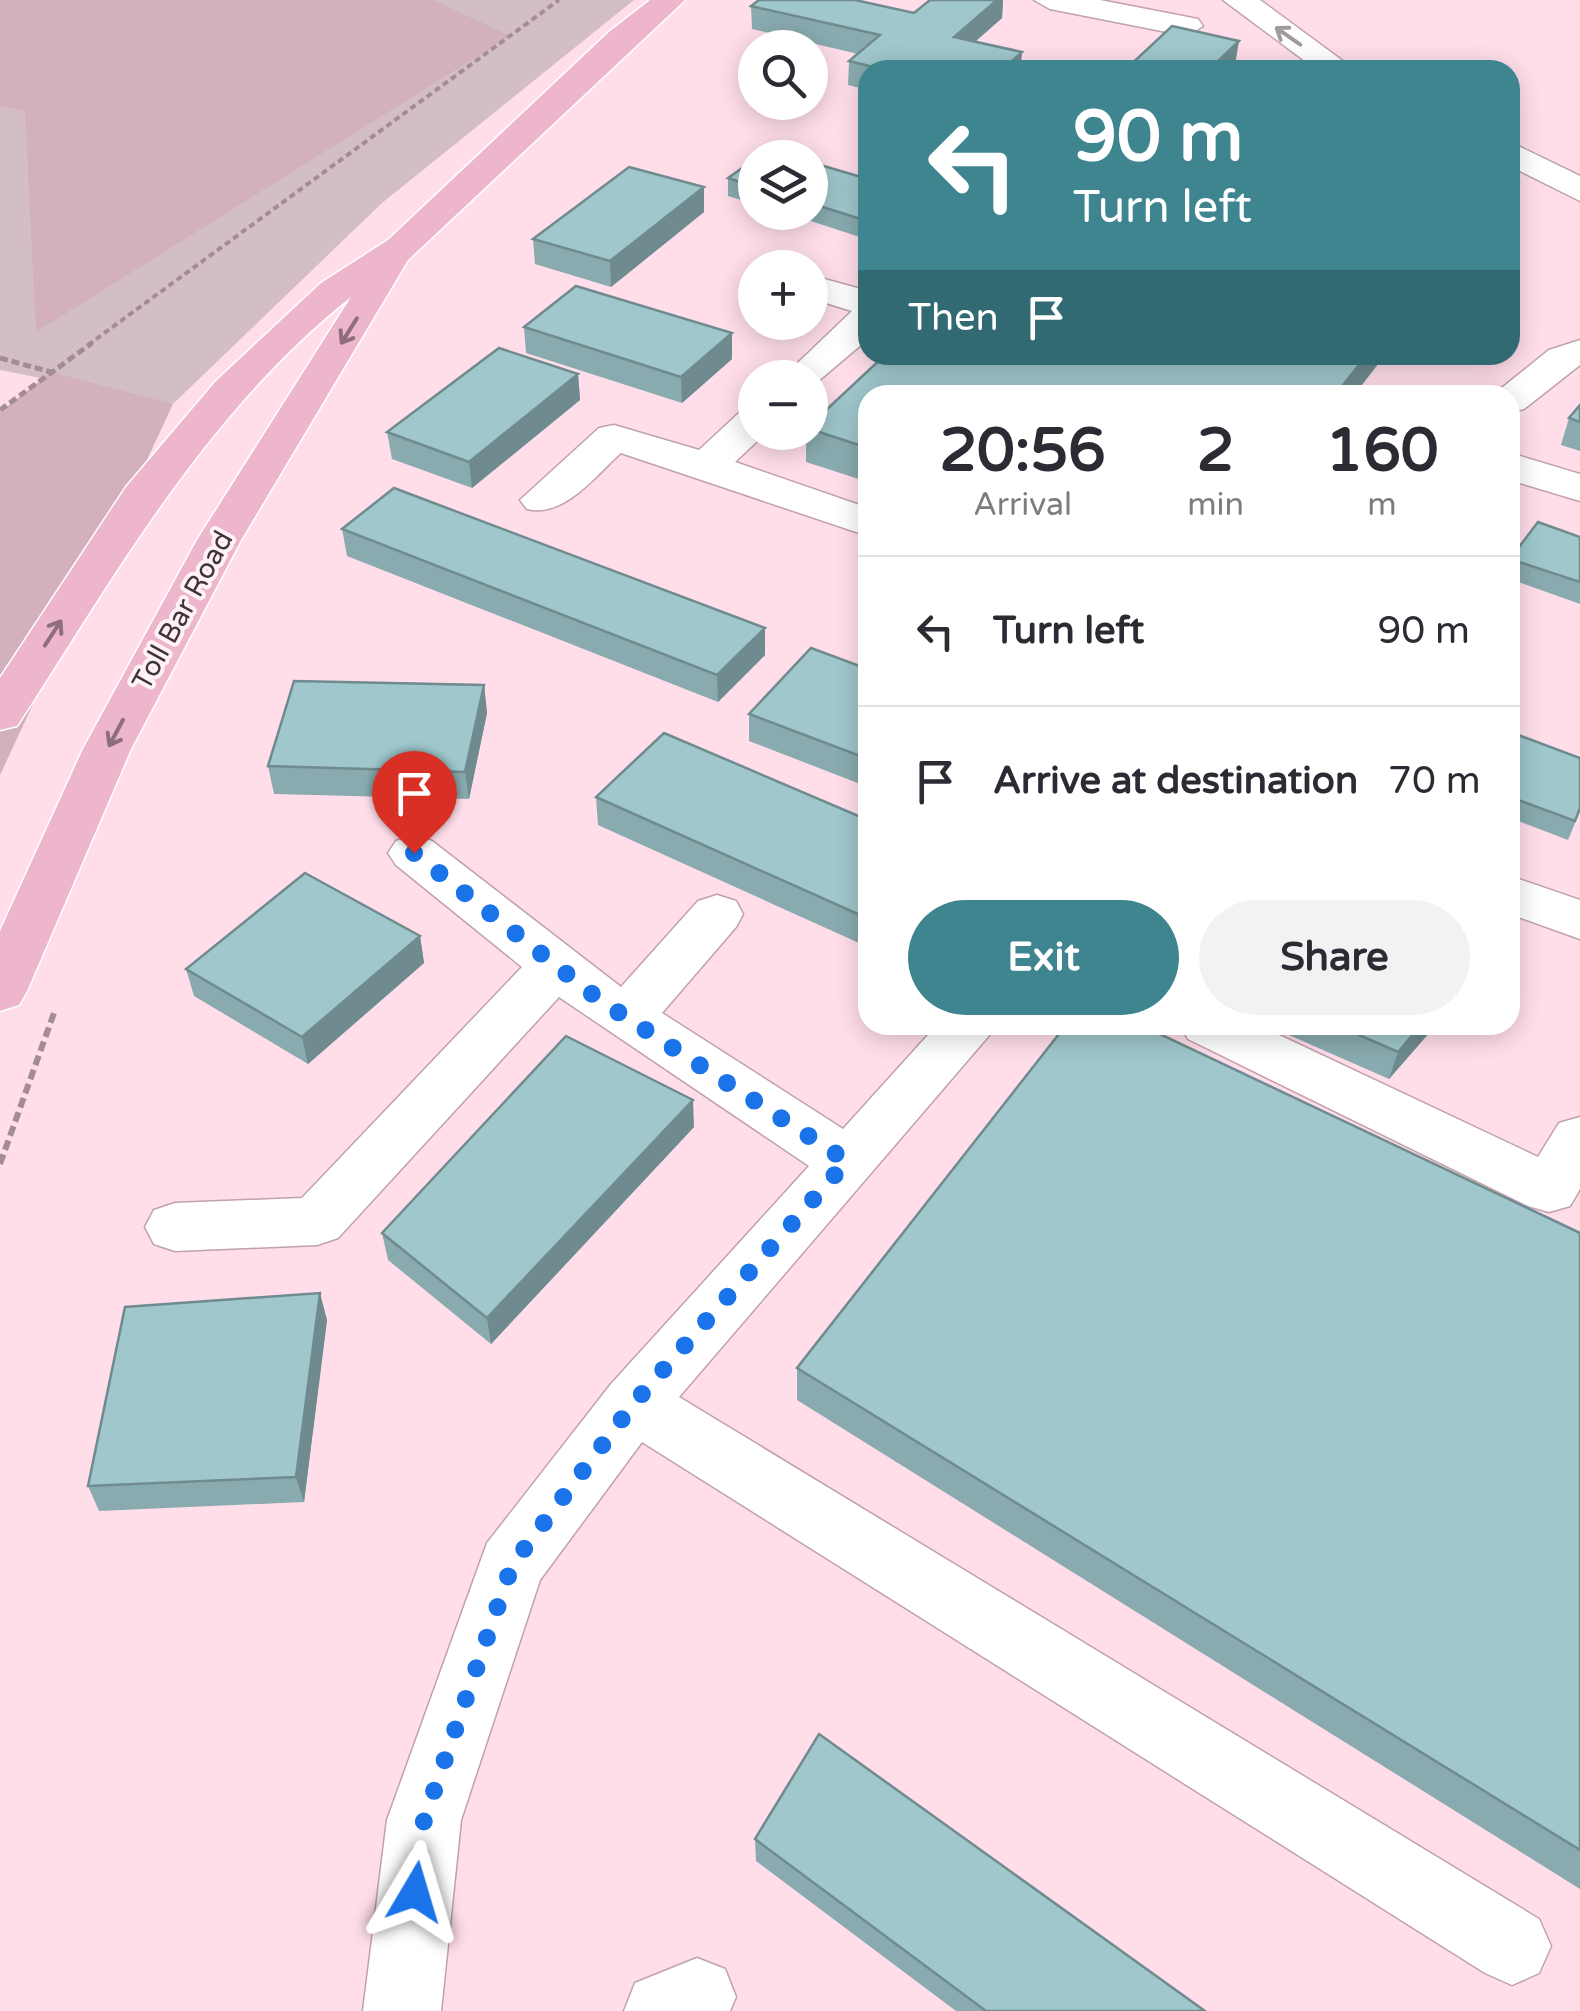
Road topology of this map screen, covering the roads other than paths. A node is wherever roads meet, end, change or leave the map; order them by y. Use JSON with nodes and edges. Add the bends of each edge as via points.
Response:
{"nodes":[{"id":1,"x":669,"y":0,"type":"edge"},
{"id":2,"x":1050,"y":0,"type":"edge"},
{"id":3,"x":1240,"y":0,"type":"edge"},
{"id":4,"x":1293,"y":0,"type":"edge"},
{"id":5,"x":1188,"y":26,"type":"edge"},
{"id":6,"x":1342,"y":60,"type":"edge"},
{"id":7,"x":1347,"y":60,"type":"edge"},
{"id":8,"x":1520,"y":157,"type":"edge"},
{"id":9,"x":1520,"y":181,"type":"edge"},
{"id":10,"x":1580,"y":190,"type":"edge"},
{"id":11,"x":1580,"y":213,"type":"edge"},
{"id":12,"x":401,"y":248,"type":"junction"},
{"id":13,"x":828,"y":291,"type":"edge"},
{"id":14,"x":858,"y":300,"type":"edge"},
{"id":15,"x":858,"y":327,"type":"edge"},
{"id":16,"x":1580,"y":352,"type":"edge"},
{"id":17,"x":822,"y":360,"type":"edge"},
{"id":18,"x":1520,"y":392,"type":"edge"},
{"id":19,"x":738,"y":437,"type":"edge"},
{"id":20,"x":706,"y":466,"type":"junction"},
{"id":21,"x":1520,"y":469,"type":"edge"},
{"id":22,"x":1580,"y":488,"type":"edge"},
{"id":23,"x":542,"y":500,"type":"dead end"},
{"id":24,"x":858,"y":519,"type":"edge"},
{"id":25,"x":0,"y":715,"type":"edge"},
{"id":26,"x":414,"y":853,"type":"dead end"},
{"id":27,"x":1520,"y":898,"type":"edge"},
{"id":28,"x":717,"y":914,"type":"dead end"},
{"id":29,"x":1580,"y":920,"type":"edge"},
{"id":30,"x":556,"y":966,"type":"junction"},
{"id":31,"x":0,"y":992,"type":"edge"},
{"id":32,"x":626,"y":1018,"type":"junction"},
{"id":33,"x":961,"y":1035,"type":"edge"},
{"id":34,"x":1229,"y":1035,"type":"edge"},
{"id":35,"x":1580,"y":1140,"type":"edge"},
{"id":36,"x":847,"y":1161,"type":"junction"},
{"id":37,"x":176,"y":1226,"type":"dead end"},
{"id":38,"x":634,"y":1403,"type":"junction"},
{"id":39,"x":1512,"y":1946,"type":"dead end"},
{"id":40,"x":402,"y":2011,"type":"edge"}],
"edges":[{"from":1,"to":12,"type":"main road","name":"Toll Bar Road"},
{"from":2,"to":5,"type":"street"},
{"from":6,"to":3,"type":"street","one_way":true},
{"from":4,"to":7,"type":"street"},
{"from":8,"to":10,"type":"street"},
{"from":9,"to":11,"type":"street"},
{"from":25,"to":12,"type":"main road","name":"Toll Bar Road","one_way":true,"via":[[142,496],[230,390],[334,291]]},
{"from":12,"to":31,"type":"main road","name":"Toll Bar Road","one_way":true,"via":[[210,558],[107,749]]},
{"from":13,"to":14,"type":"street"},
{"from":15,"to":17,"type":"street"},
{"from":16,"to":18,"type":"street"},
{"from":19,"to":20,"type":"street"},
{"from":20,"to":23,"type":"street","via":[[614,437]]},
{"from":20,"to":24,"type":"street"},
{"from":21,"to":22,"type":"street"},
{"from":26,"to":30,"type":"street"},
{"from":27,"to":29,"type":"street"},
{"from":28,"to":32,"type":"street"},
{"from":30,"to":32,"type":"street"},
{"from":30,"to":37,"type":"street","via":[[317,1221]]},
{"from":32,"to":36,"type":"street"},
{"from":33,"to":36,"type":"street"},
{"from":34,"to":35,"type":"street","via":[[1548,1190]]},
{"from":36,"to":38,"type":"street"},
{"from":38,"to":39,"type":"street"},
{"from":38,"to":40,"type":"street","via":[[512,1565],[424,1820]]}]}
